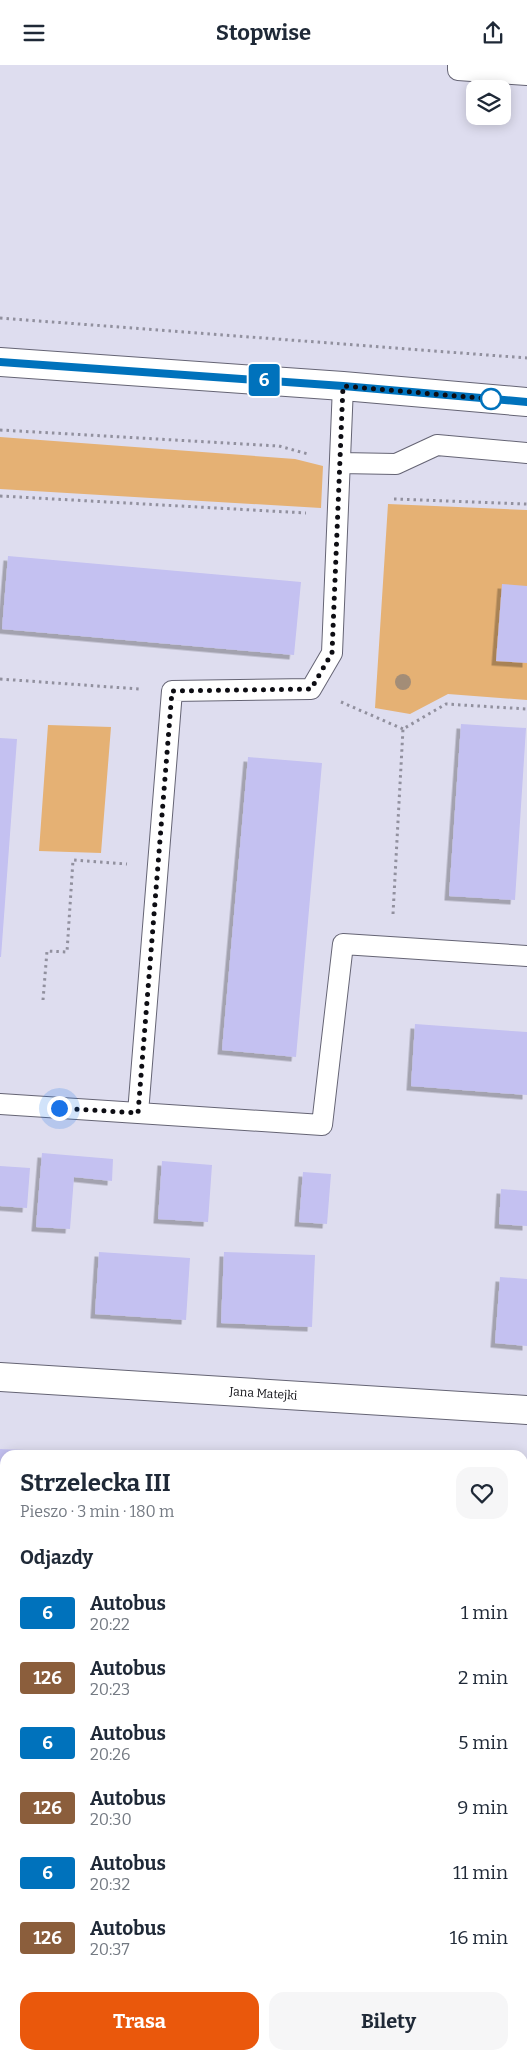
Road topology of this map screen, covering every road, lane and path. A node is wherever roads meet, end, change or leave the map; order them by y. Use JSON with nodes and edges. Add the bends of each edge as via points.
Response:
{"nodes":[{"id":1,"x":458,"y":65,"type":"edge"},
{"id":2,"x":527,"y":75,"type":"edge"},
{"id":3,"x":0,"y":318,"type":"edge"},
{"id":4,"x":527,"y":358,"type":"edge"},
{"id":5,"x":0,"y":362,"type":"edge"},
{"id":6,"x":343,"y":386,"type":"junction"},
{"id":7,"x":527,"y":402,"type":"edge"},
{"id":8,"x":0,"y":430,"type":"edge"},
{"id":9,"x":527,"y":453,"type":"edge"},
{"id":10,"x":340,"y":463,"type":"junction"},
{"id":11,"x":0,"y":496,"type":"edge"},
{"id":12,"x":338,"y":505,"type":"junction"},
{"id":13,"x":527,"y":505,"type":"edge"},
{"id":14,"x":0,"y":679,"type":"edge"},
{"id":15,"x":311,"y":689,"type":"junction"},
{"id":16,"x":172,"y":691,"type":"junction"},
{"id":17,"x":527,"y":709,"type":"edge"},
{"id":18,"x":403,"y":729,"type":"junction"},
{"id":19,"x":158,"y":867,"type":"junction"},
{"id":20,"x":391,"y":946,"type":"junction"},
{"id":21,"x":527,"y":956,"type":"edge"},
{"id":22,"x":43,"y":1000,"type":"dead end"},
{"id":23,"x":0,"y":1104,"type":"edge"},
{"id":24,"x":138,"y":1113,"type":"junction"},
{"id":25,"x":0,"y":1377,"type":"edge"},
{"id":26,"x":527,"y":1410,"type":"edge"}],
"edges":[{"from":1,"to":2,"type":"lane","via":[[458,70]]},
{"from":3,"to":4,"type":"path"},
{"from":5,"to":6,"type":"street"},
{"from":6,"to":7,"type":"street"},
{"from":6,"to":10,"type":"lane"},
{"from":8,"to":10,"type":"path","via":[[279,446]]},
{"from":9,"to":10,"type":"lane","via":[[437,445],[396,464]]},
{"from":10,"to":12,"type":"lane"},
{"from":11,"to":12,"type":"path"},
{"from":12,"to":13,"type":"path"},
{"from":12,"to":15,"type":"lane","via":[[332,653]]},
{"from":14,"to":16,"type":"path"},
{"from":15,"to":16,"type":"lane"},
{"from":15,"to":18,"type":"path"},
{"from":16,"to":19,"type":"lane"},
{"from":17,"to":18,"type":"path","via":[[446,704]]},
{"from":18,"to":20,"type":"path"},
{"from":19,"to":22,"type":"path","via":[[73,861],[67,952],[47,951]]},
{"from":19,"to":24,"type":"lane"},
{"from":20,"to":21,"type":"lane"},
{"from":20,"to":24,"type":"lane","via":[[343,944],[322,1125]]},
{"from":23,"to":24,"type":"lane"},
{"from":25,"to":26,"type":"street","name":"Jana Matejki"}]}
